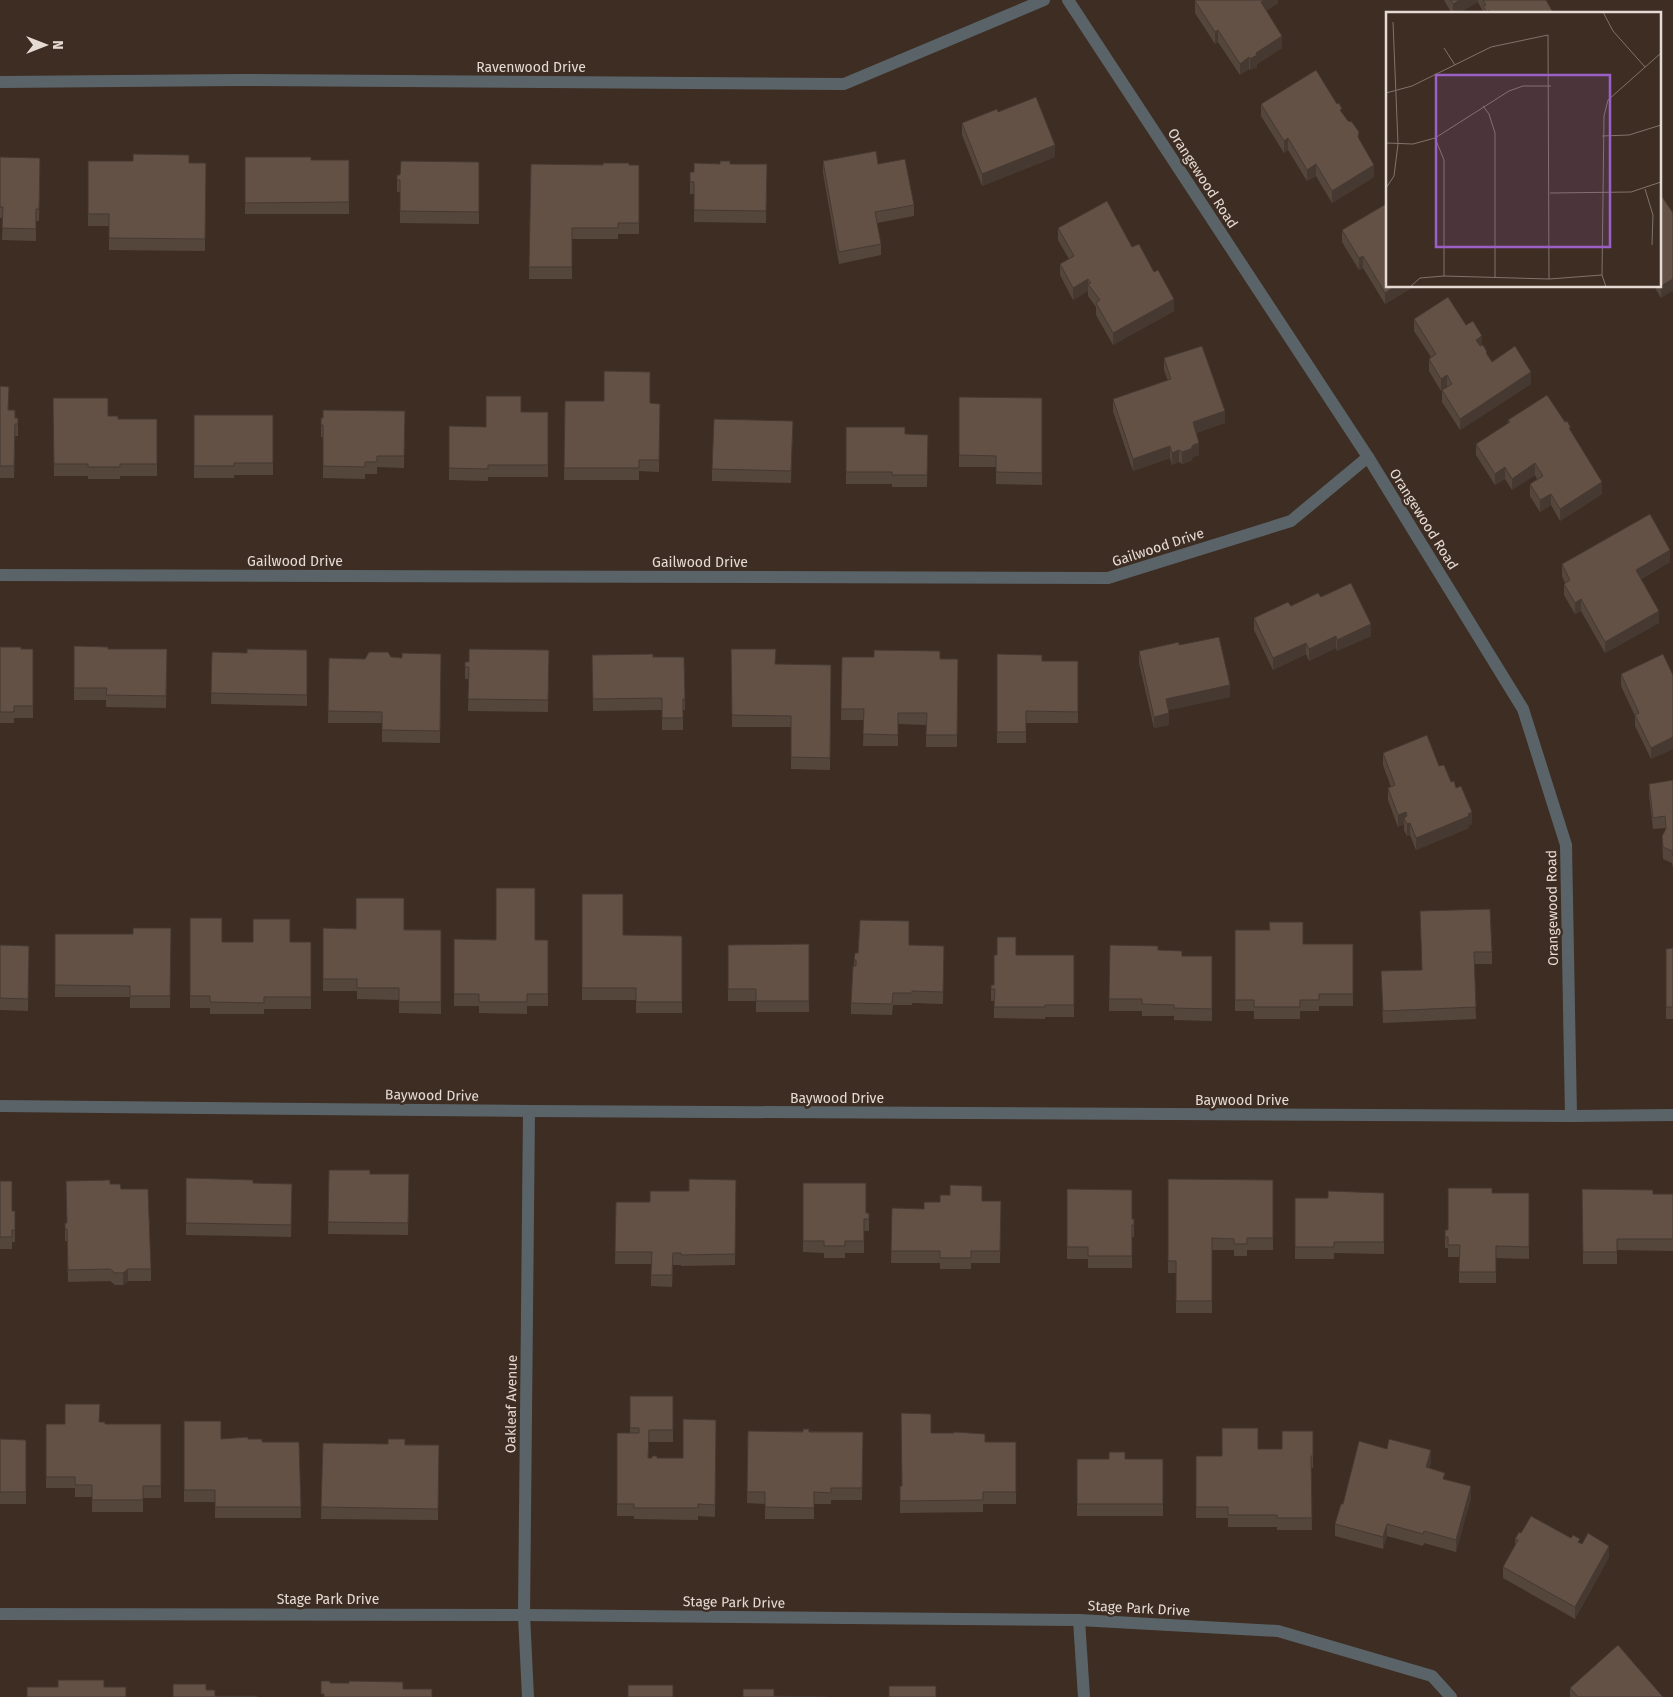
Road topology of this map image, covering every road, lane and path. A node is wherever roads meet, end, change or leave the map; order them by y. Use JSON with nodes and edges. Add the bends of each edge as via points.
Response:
{"nodes":[{"id":1,"x":1044,"y":0,"type":"edge"},
{"id":2,"x":1068,"y":0,"type":"edge"},
{"id":3,"x":0,"y":82,"type":"edge"},
{"id":4,"x":1368,"y":457,"type":"junction"},
{"id":5,"x":0,"y":575,"type":"edge"},
{"id":6,"x":0,"y":1106,"type":"edge"},
{"id":7,"x":529,"y":1111,"type":"junction"},
{"id":8,"x":1673,"y":1115,"type":"edge"},
{"id":9,"x":1571,"y":1116,"type":"junction"},
{"id":10,"x":0,"y":1614,"type":"edge"},
{"id":11,"x":524,"y":1615,"type":"junction"},
{"id":12,"x":1079,"y":1620,"type":"junction"},
{"id":13,"x":528,"y":1697,"type":"edge"},
{"id":14,"x":1084,"y":1697,"type":"edge"},
{"id":15,"x":1450,"y":1697,"type":"edge"}],
"edges":[{"from":1,"to":3,"type":"street","name":"Ravenwood Drive","via":[[844,84],[240,80]]},
{"from":2,"to":4,"type":"street","name":"Orangewood Road"},
{"from":4,"to":5,"type":"street","name":"Gailwood Drive","via":[[1291,520],[1108,578]]},
{"from":4,"to":9,"type":"street","name":"Orangewood Road","via":[[1523,709],[1566,845]]},
{"from":6,"to":7,"type":"street","name":"Baywood Drive"},
{"from":7,"to":9,"type":"street","name":"Baywood Drive"},
{"from":7,"to":11,"type":"street","name":"Oakleaf Avenue"},
{"from":8,"to":9,"type":"street","name":"Baywood Drive"},
{"from":10,"to":11,"type":"street","name":"Stage Park Drive"},
{"from":11,"to":12,"type":"street","name":"Stage Park Drive"},
{"from":11,"to":13,"type":"street","name":"Oakleaf Avenue"},
{"from":12,"to":14,"type":"street"},
{"from":12,"to":15,"type":"street","name":"Stage Park Drive","via":[[1278,1631],[1432,1676]]}]}
